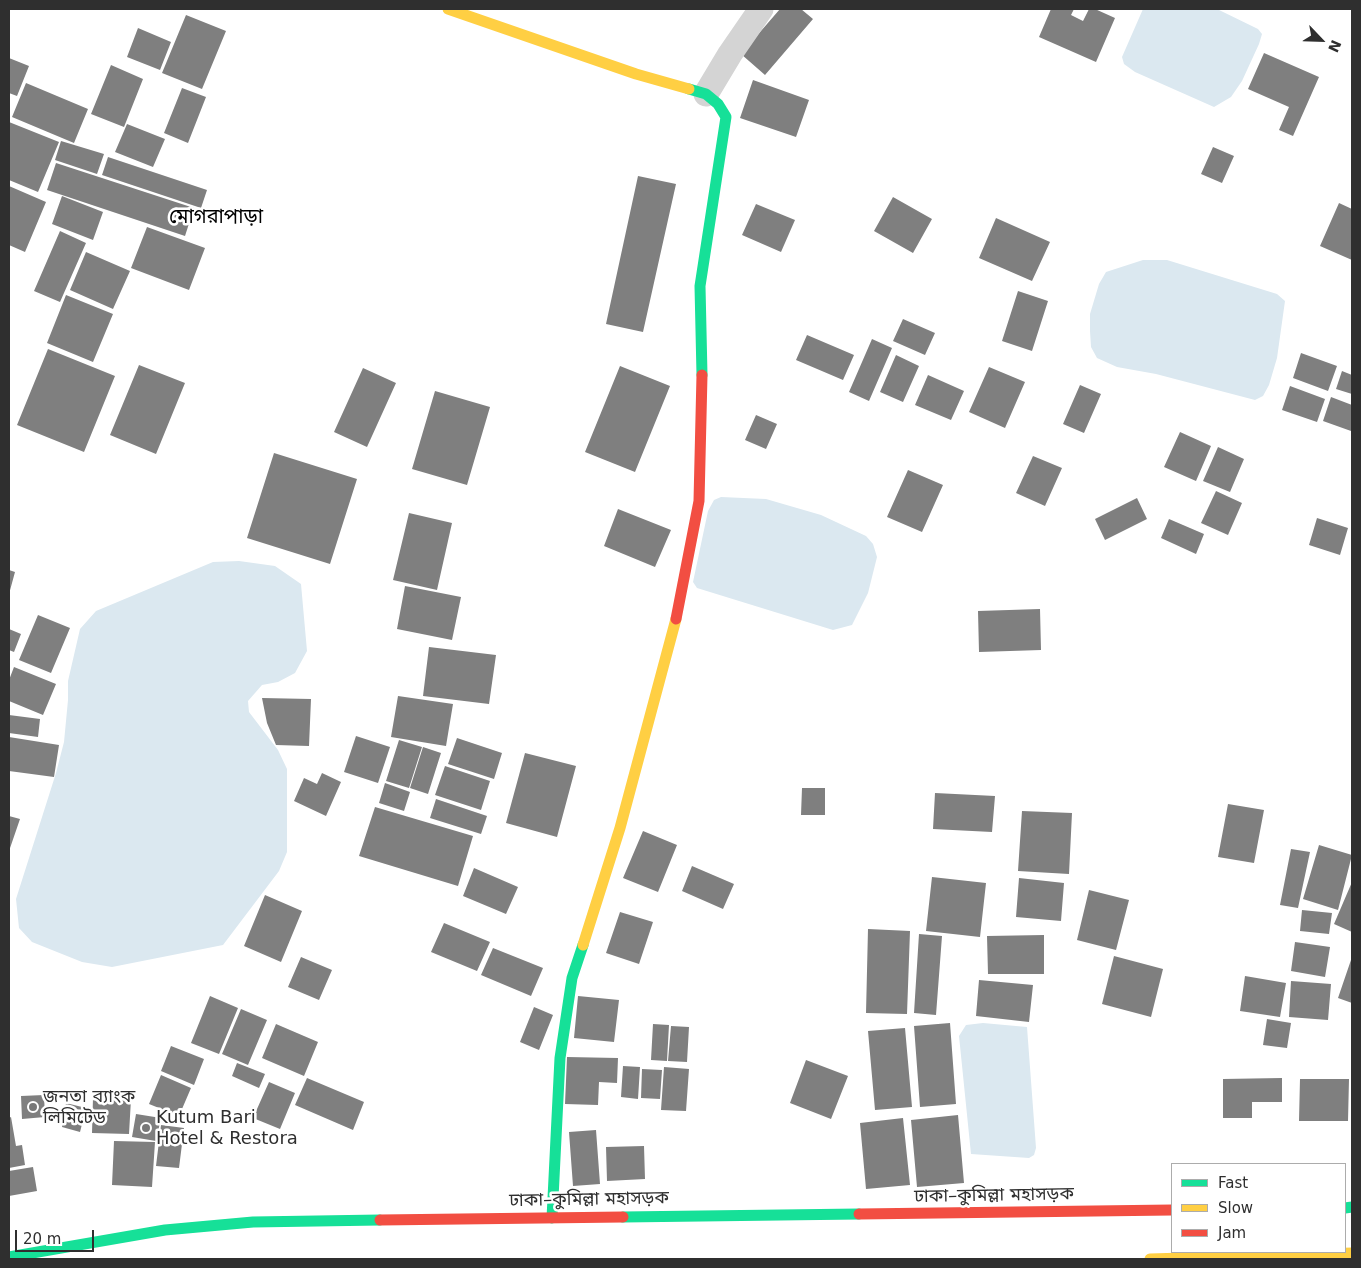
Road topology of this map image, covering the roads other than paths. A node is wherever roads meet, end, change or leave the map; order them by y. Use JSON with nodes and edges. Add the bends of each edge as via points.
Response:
{"nodes":[{"id":1,"x":448,"y":9,"type":"edge"},
{"id":2,"x":761,"y":9,"type":"edge"},
{"id":3,"x":706,"y":94,"type":"junction"},
{"id":4,"x":1171,"y":1210,"type":"edge"},
{"id":5,"x":552,"y":1218,"type":"junction"},
{"id":6,"x":1352,"y":1253,"type":"edge"},
{"id":7,"x":9,"y":1257,"type":"edge"},
{"id":8,"x":1150,"y":1259,"type":"edge"}],
"edges":[{"from":1,"to":3,"type":"main road","via":[[636,74]]},
{"from":2,"to":3,"type":"street"},
{"from":3,"to":5,"type":"main road","via":[[726,117],[700,286],[699,501],[678,613],[620,828],[572,978],[560,1058]]},
{"from":4,"to":5,"type":"main road","name":"ঢাকা–কুমিল্লা মহাসড়ক"},
{"from":5,"to":7,"type":"main road","name":"ঢাকা–কুমিল্লা মহাসড়ক","via":[[253,1222],[165,1230]]},
{"from":6,"to":8,"type":"main road"}]}
